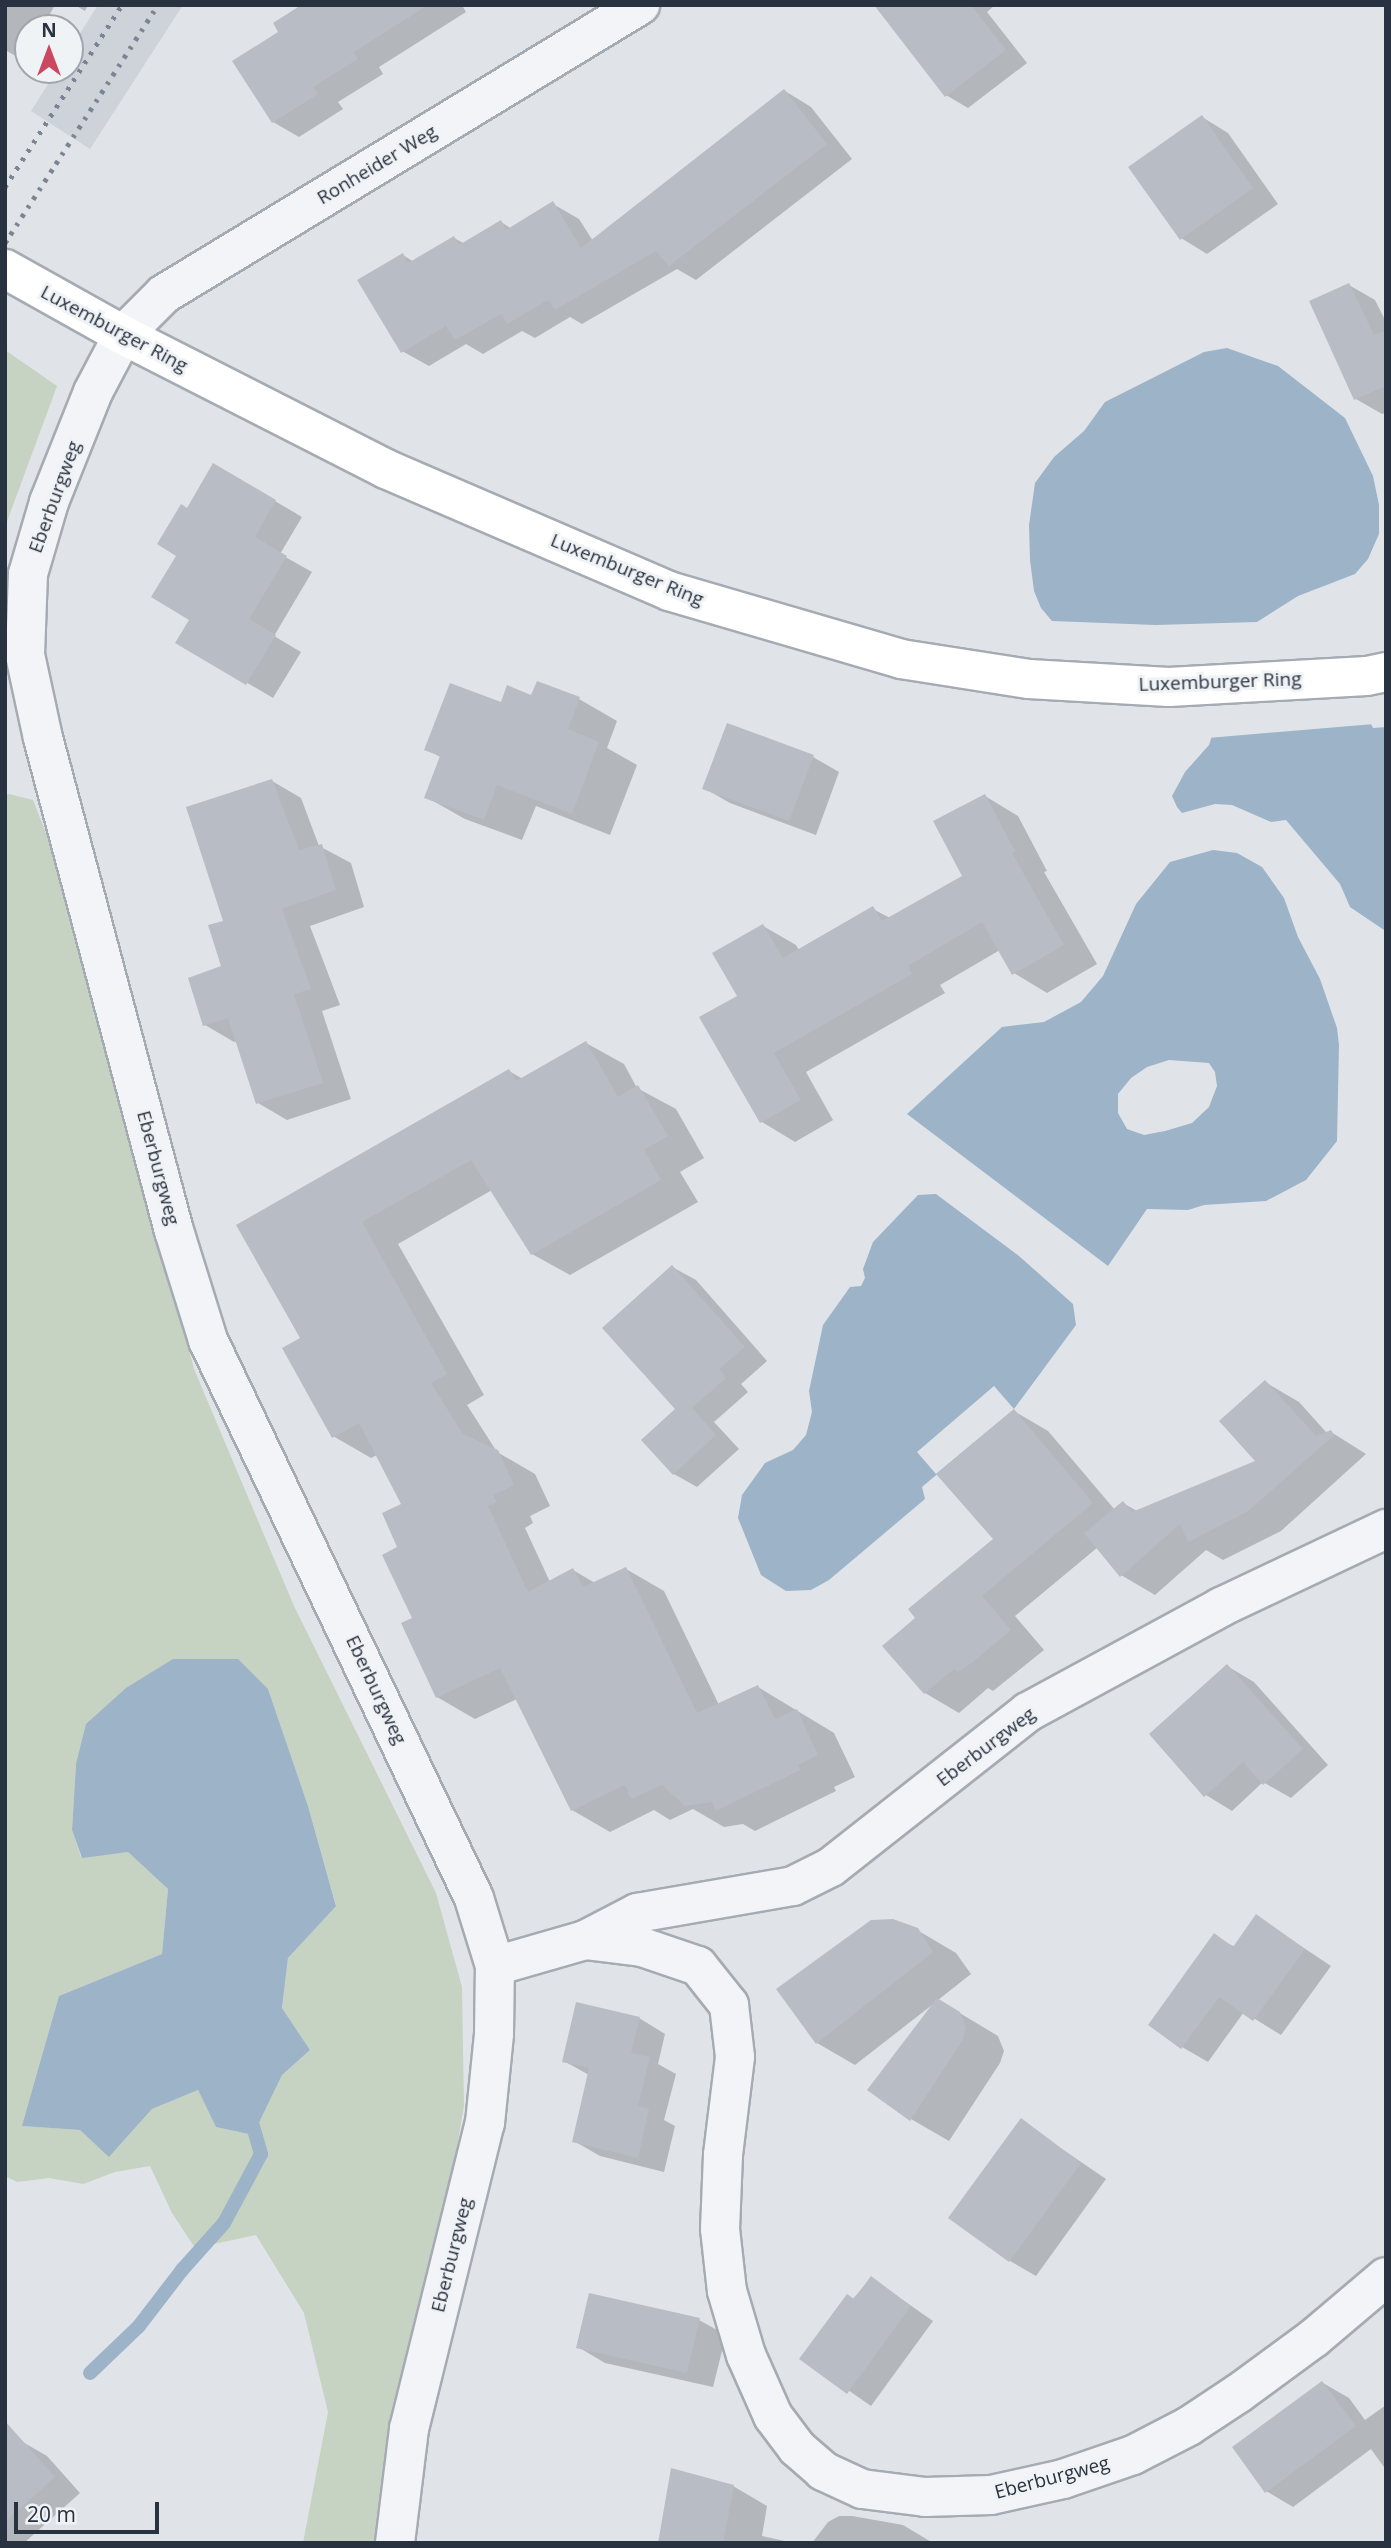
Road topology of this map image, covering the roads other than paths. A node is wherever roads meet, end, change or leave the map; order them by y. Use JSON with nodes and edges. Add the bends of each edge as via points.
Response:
{"nodes":[{"id":1,"x":640,"y":5,"type":"edge"},
{"id":2,"x":5,"y":269,"type":"edge"},
{"id":3,"x":123,"y":335,"type":"junction"},
{"id":4,"x":1386,"y":672,"type":"edge"},
{"id":5,"x":1386,"y":1530,"type":"edge"},
{"id":6,"x":585,"y":1941,"type":"junction"},
{"id":7,"x":495,"y":1966,"type":"junction"},
{"id":8,"x":1386,"y":2277,"type":"edge"},
{"id":9,"x":395,"y":2543,"type":"edge"}],
"edges":[{"from":1,"to":3,"type":"street","name":"Ronheider Weg","via":[[163,294]]},
{"from":2,"to":3,"type":"main road","name":"Luxemburger Ring"},
{"from":3,"to":4,"type":"main road","name":"Luxemburger Ring","via":[[386,469],[668,591],[901,659],[1029,679],[1169,687]]},
{"from":3,"to":7,"type":"street","name":"Eberburgweg","via":[[93,392],[49,502],[28,574],[25,655],[43,738],[174,1231],[208,1340],[474,1898]]},
{"from":5,"to":6,"type":"street","name":"Eberburgweg","via":[[1221,1607],[1028,1712],[831,1867],[793,1886],[637,1913]]},
{"from":6,"to":7,"type":"street","name":"Eberburgweg"},
{"from":6,"to":8,"type":"street","name":"Eberburgweg","via":[[642,1947],[698,1966],[729,2006],[735,2057],[720,2229],[727,2291],[746,2355],[773,2416],[797,2448],[823,2471],[862,2489],[925,2497],[991,2495],[1063,2479],[1133,2455],[1240,2393]]},
{"from":7,"to":9,"type":"street","name":"Eberburgweg","via":[[485,2123],[409,2429]]}]}
